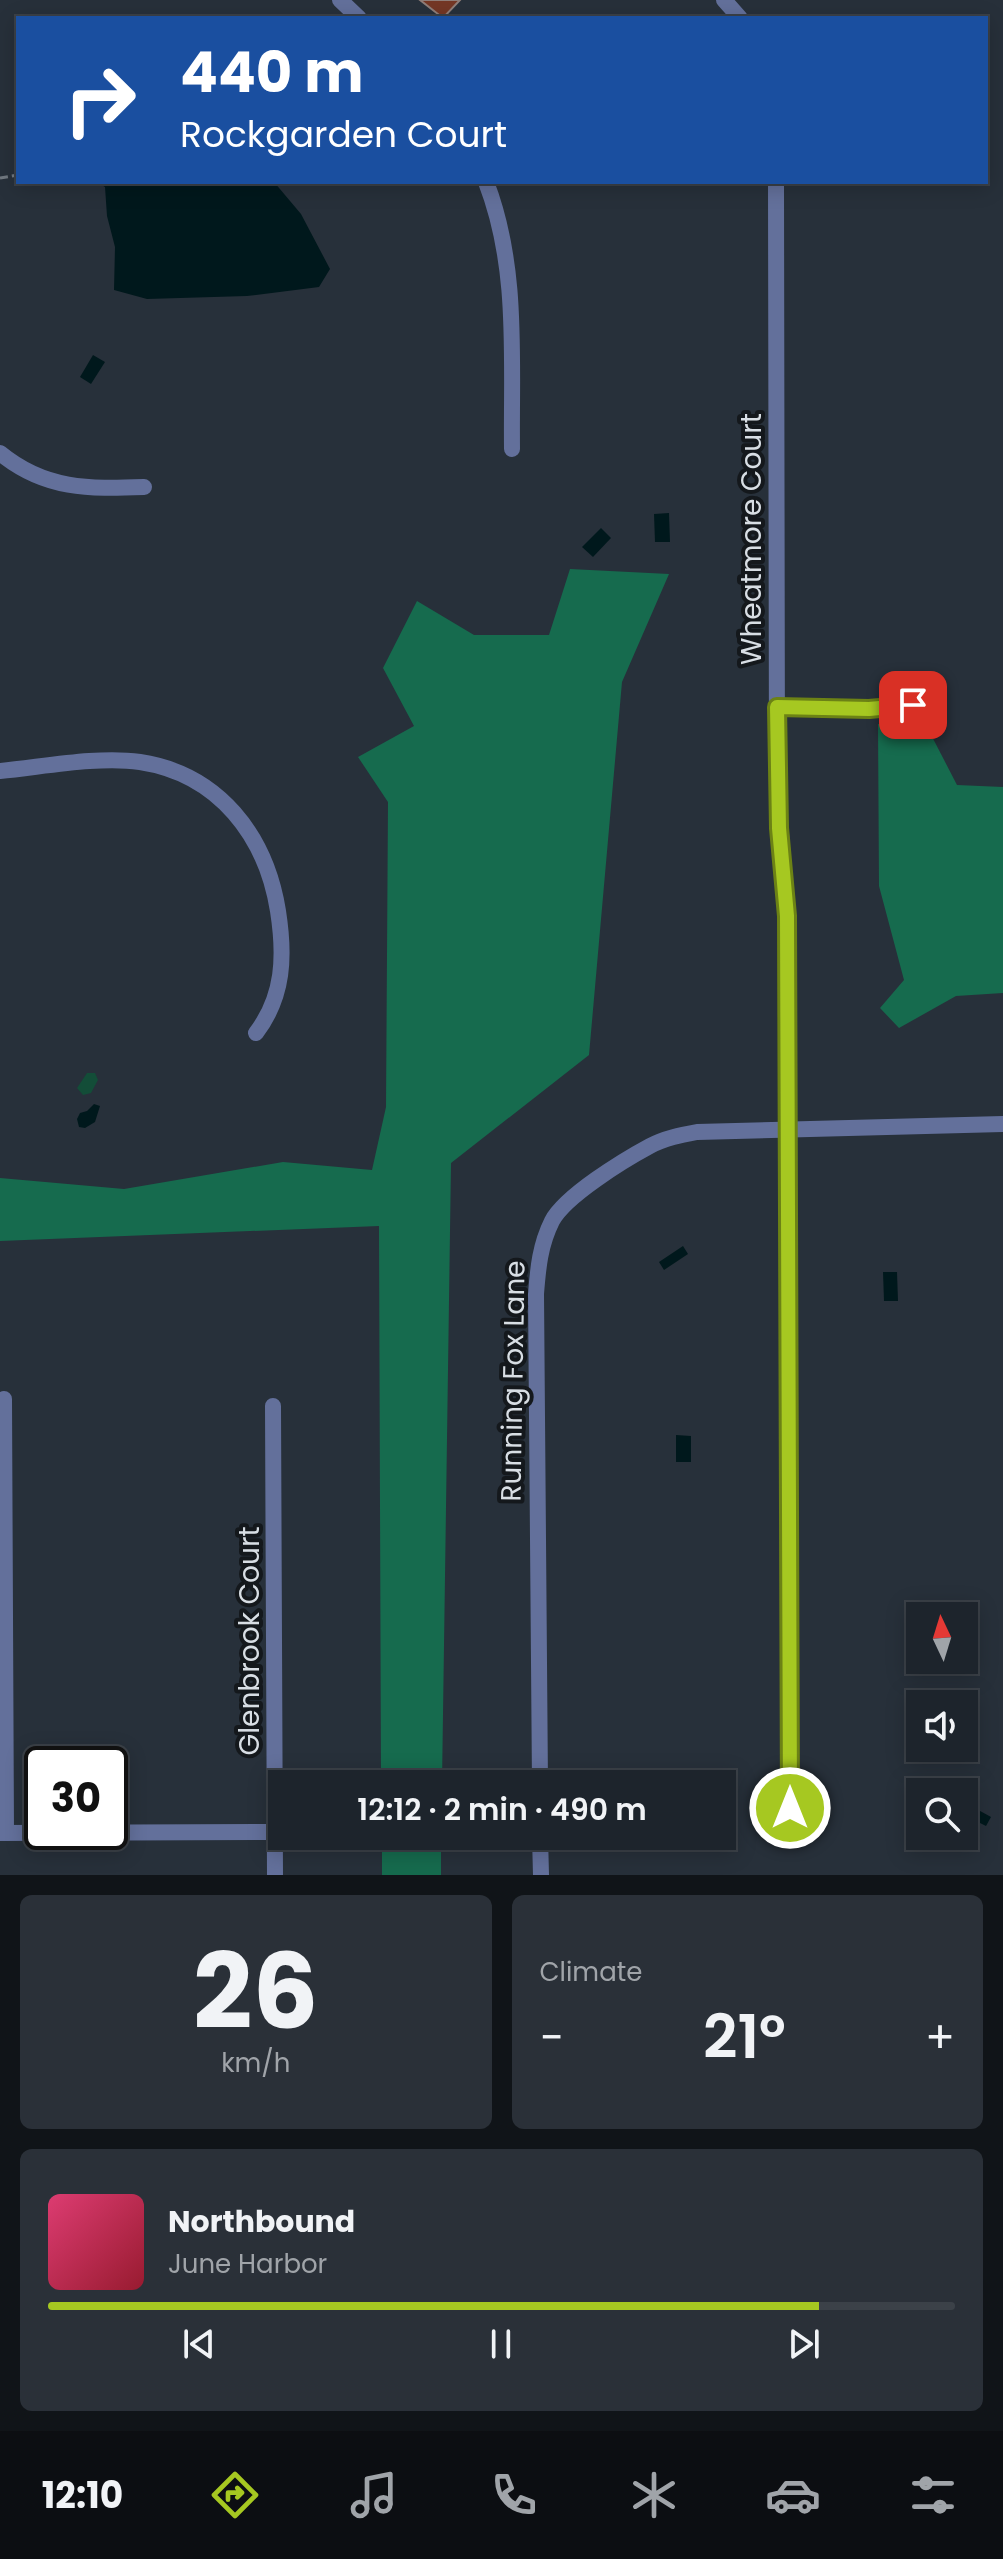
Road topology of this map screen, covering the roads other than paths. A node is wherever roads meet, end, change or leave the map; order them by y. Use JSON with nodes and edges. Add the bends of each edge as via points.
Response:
{"nodes":[{"id":1,"x":340,"y":0,"type":"edge"},
{"id":2,"x":724,"y":0,"type":"edge"},
{"id":3,"x":357,"y":16,"type":"edge"},
{"id":4,"x":738,"y":16,"type":"edge"},
{"id":5,"x":487,"y":184,"type":"edge"},
{"id":6,"x":776,"y":184,"type":"edge"},
{"id":7,"x":512,"y":449,"type":"dead end"},
{"id":8,"x":0,"y":453,"type":"edge"},
{"id":9,"x":144,"y":487,"type":"dead end"},
{"id":10,"x":913,"y":705,"type":"dead end"},
{"id":11,"x":777,"y":707,"type":"junction"},
{"id":12,"x":0,"y":771,"type":"edge"},
{"id":13,"x":256,"y":1033,"type":"dead end"},
{"id":14,"x":1003,"y":1124,"type":"edge"},
{"id":15,"x":788,"y":1128,"type":"junction"},
{"id":16,"x":4,"y":1399,"type":"dead end"},
{"id":17,"x":273,"y":1406,"type":"dead end"},
{"id":18,"x":276,"y":1770,"type":"edge"},
{"id":19,"x":540,"y":1770,"type":"edge"},
{"id":20,"x":790,"y":1808,"type":"dead end"},
{"id":21,"x":268,"y":1832,"type":"edge"},
{"id":22,"x":3,"y":1833,"type":"edge"},
{"id":23,"x":276,"y":1850,"type":"edge"},
{"id":24,"x":540,"y":1850,"type":"edge"},
{"id":25,"x":275,"y":1875,"type":"edge"},
{"id":26,"x":541,"y":1875,"type":"edge"}],
"edges":[{"from":1,"to":3,"type":"street"},
{"from":2,"to":4,"type":"street"},
{"from":5,"to":7,"type":"street","via":[[509,273]]},
{"from":6,"to":11,"type":"street","name":"Wheatmore Court"},
{"from":8,"to":9,"type":"street","via":[[33,474],[69,486]]},
{"from":10,"to":11,"type":"street"},
{"from":11,"to":15,"type":"street","name":"Wheatmore Court","via":[[778,816],[787,916]]},
{"from":12,"to":13,"type":"street","via":[[141,762],[190,778],[231,808],[265,862],[282,936],[282,974]]},
{"from":14,"to":15,"type":"street","name":"Running Fox Lane"},
{"from":15,"to":19,"type":"street","name":"Running Fox Lane","via":[[697,1132],[650,1146],[584,1188],[553,1218],[540,1248]]},
{"from":15,"to":20,"type":"street","name":"Wheatmore Court"},
{"from":16,"to":22,"type":"street"},
{"from":17,"to":18,"type":"street","name":"Glenbrook Court"},
{"from":21,"to":22,"type":"street"},
{"from":23,"to":25,"type":"street","name":"Glenbrook Court"},
{"from":24,"to":26,"type":"street"}]}
